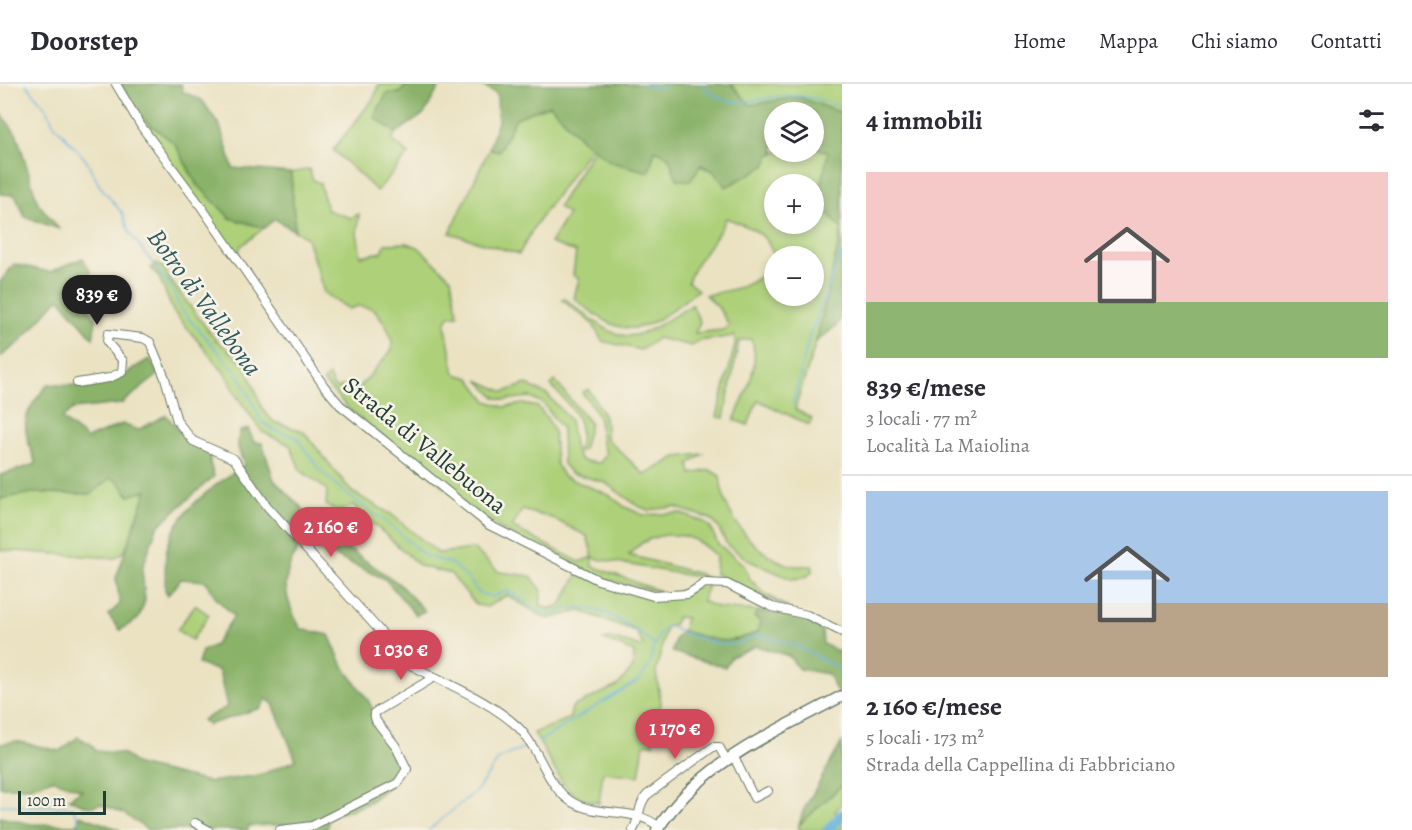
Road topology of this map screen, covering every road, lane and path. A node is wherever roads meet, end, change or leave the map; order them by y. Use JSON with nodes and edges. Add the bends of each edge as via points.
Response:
{"nodes":[{"id":1,"x":117,"y":84,"type":"edge"},
{"id":2,"x":77,"y":383,"type":"dead end"},
{"id":3,"x":842,"y":632,"type":"edge"},
{"id":4,"x":433,"y":678,"type":"junction"},
{"id":5,"x":838,"y":698,"type":"edge"},
{"id":6,"x":730,"y":757,"type":"junction"},
{"id":7,"x":768,"y":791,"type":"dead end"},
{"id":8,"x":640,"y":816,"type":"junction"},
{"id":9,"x":195,"y":823,"type":"dead end"},
{"id":10,"x":658,"y":828,"type":"edge"},
{"id":11,"x":208,"y":830,"type":"edge"},
{"id":12,"x":280,"y":830,"type":"edge"},
{"id":13,"x":633,"y":830,"type":"edge"}],
"edges":[{"from":1,"to":3,"type":"street","name":"Strada di Vallebuona","via":[[141,126],[324,386],[340,405],[474,514],[509,537],[630,591],[679,596],[705,584],[727,584]]},
{"from":2,"to":4,"type":"street","via":[[122,372],[123,361],[107,342],[108,334],[143,338],[155,350],[177,421],[193,441],[234,459],[275,514],[388,640],[396,657]]},
{"from":4,"to":8,"type":"street","via":[[504,715],[531,744],[571,801],[583,807]]},
{"from":4,"to":12,"type":"street","via":[[374,713],[375,722],[395,745],[407,769],[398,783],[312,826]]},
{"from":5,"to":6,"type":"main road"},
{"from":6,"to":7,"type":"street","via":[[754,798]]},
{"from":6,"to":8,"type":"street","via":[[719,747],[712,748],[645,796]]},
{"from":6,"to":10,"type":"main road","via":[[689,789]]},
{"from":8,"to":10,"type":"street"},
{"from":8,"to":13,"type":"street"},
{"from":9,"to":11,"type":"street"}]}
